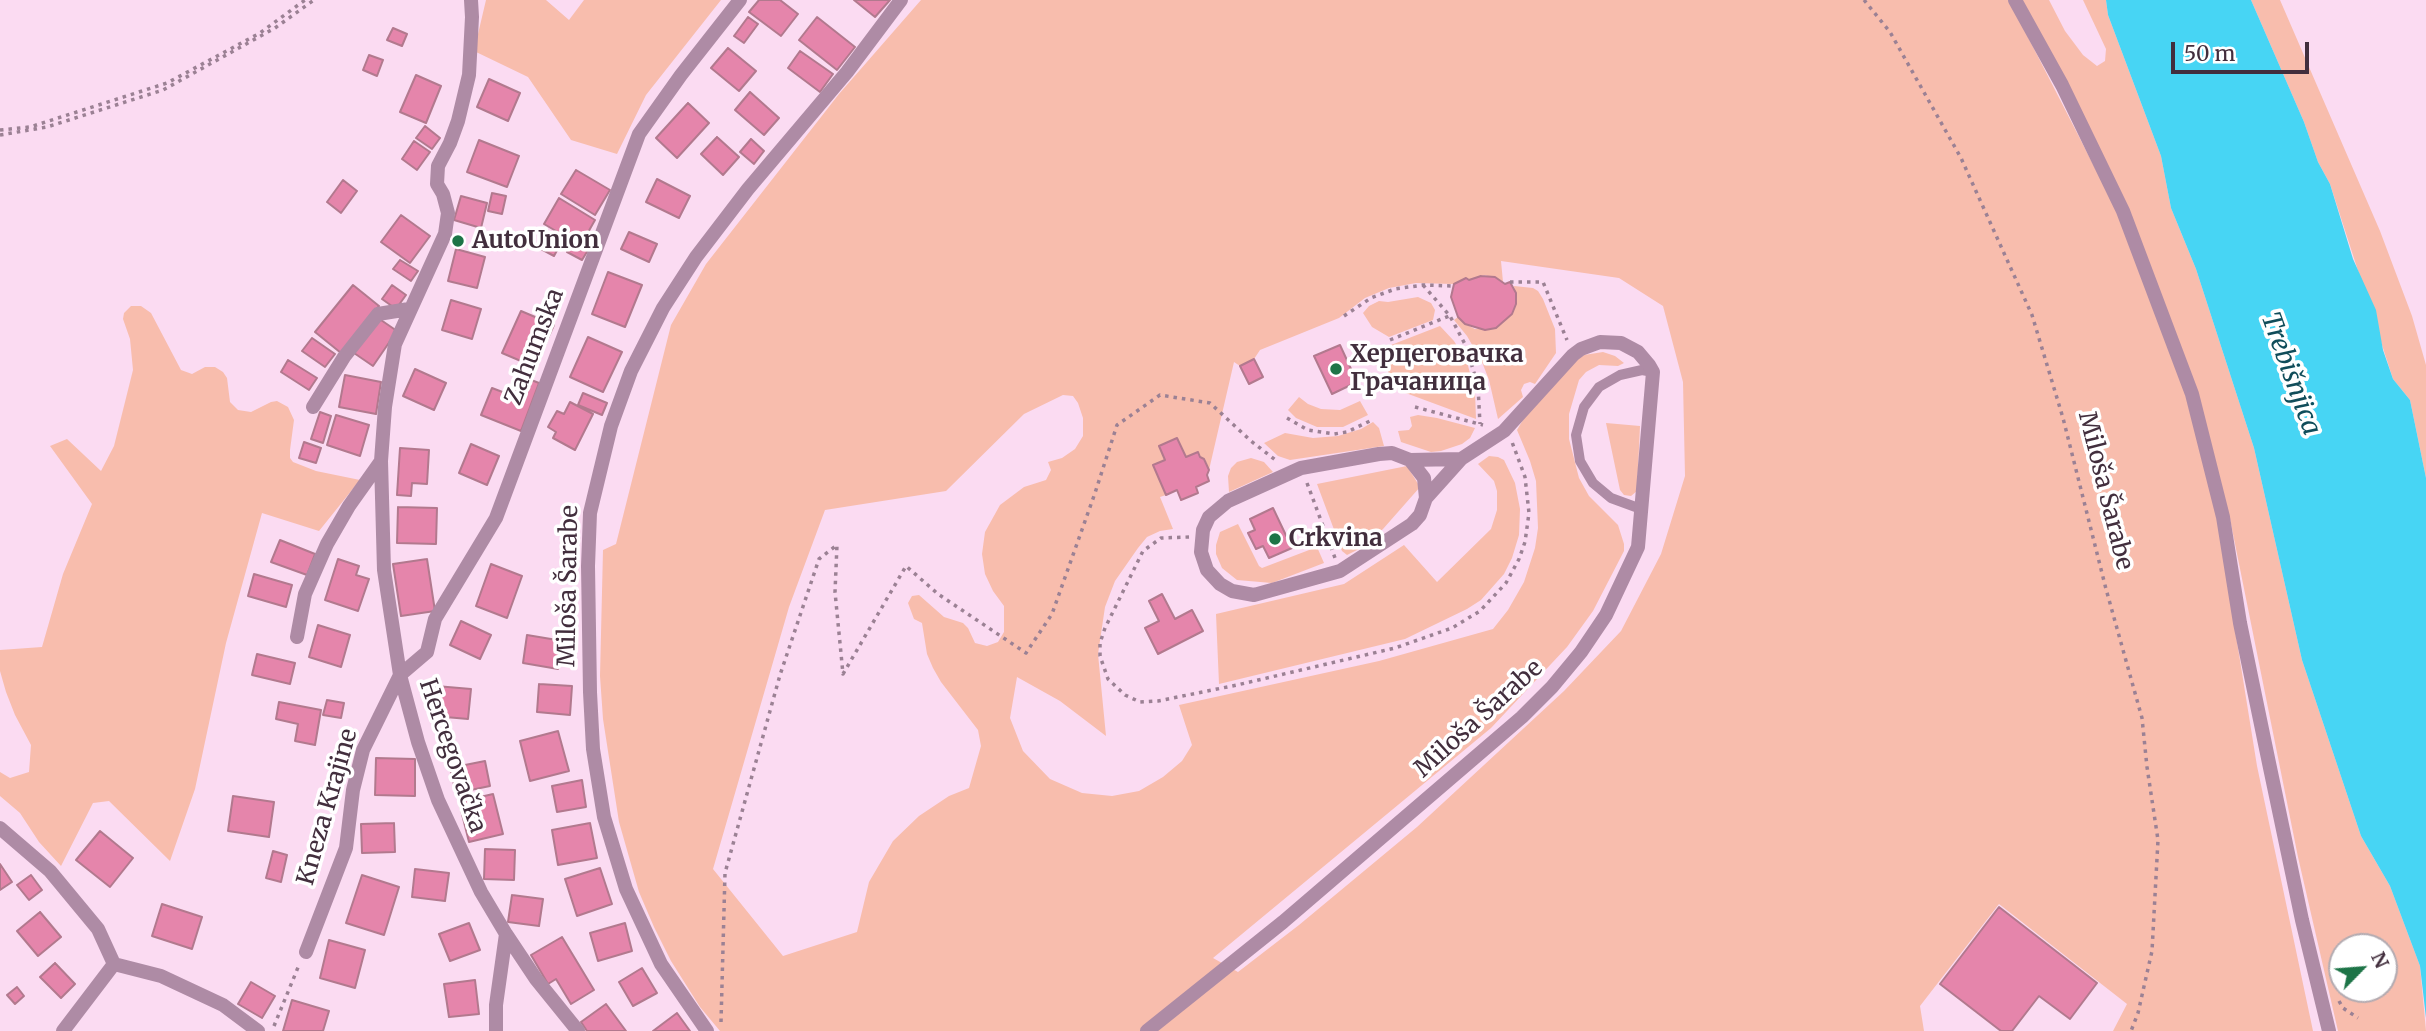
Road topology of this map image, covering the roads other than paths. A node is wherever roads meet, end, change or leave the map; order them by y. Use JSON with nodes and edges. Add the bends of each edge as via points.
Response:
{"nodes":[{"id":1,"x":471,"y":0,"type":"edge"},
{"id":2,"x":740,"y":0,"type":"edge"},
{"id":3,"x":901,"y":0,"type":"edge"},
{"id":4,"x":2015,"y":0,"type":"edge"},
{"id":5,"x":409,"y":309,"type":"junction"},
{"id":6,"x":1653,"y":373,"type":"junction"},
{"id":7,"x":313,"y":407,"type":"dead end"},
{"id":8,"x":1461,"y":459,"type":"junction"},
{"id":9,"x":1410,"y":460,"type":"junction"},
{"id":10,"x":381,"y":461,"type":"junction"},
{"id":11,"x":1426,"y":498,"type":"junction"},
{"id":12,"x":1641,"y":509,"type":"junction"},
{"id":13,"x":296,"y":637,"type":"dead end"},
{"id":14,"x":400,"y":675,"type":"junction"},
{"id":15,"x":0,"y":828,"type":"edge"},
{"id":16,"x":506,"y":934,"type":"junction"},
{"id":17,"x":306,"y":952,"type":"road end"},
{"id":18,"x":114,"y":964,"type":"junction"},
{"id":19,"x":69,"y":1028,"type":"edge"},
{"id":20,"x":258,"y":1031,"type":"edge"},
{"id":21,"x":496,"y":1031,"type":"edge"},
{"id":22,"x":579,"y":1031,"type":"edge"},
{"id":23,"x":707,"y":1031,"type":"edge"},
{"id":24,"x":1147,"y":1031,"type":"edge"},
{"id":25,"x":2329,"y":1031,"type":"edge"}],
"edges":[{"from":1,"to":5,"type":"street","name":"Hercegovačka","via":[[469,75],[458,121],[438,166],[437,184],[448,213],[445,234]]},
{"from":2,"to":14,"type":"street","name":"Zahumska","via":[[639,134],[496,518],[435,619],[426,652]]},
{"from":3,"to":23,"type":"street","name":"Miloša Šarabe","via":[[695,257],[663,308],[615,415],[592,501],[590,692],[604,817],[626,889],[661,964]]},
{"from":4,"to":25,"type":"street","via":[[2123,211],[2192,394],[2224,517],[2240,623]]},
{"from":5,"to":7,"type":"street","via":[[378,314]]},
{"from":5,"to":10,"type":"street","name":"Hercegovačka","via":[[395,344]]},
{"from":6,"to":8,"type":"street","via":[[1638,352],[1621,343],[1600,342],[1573,355],[1504,431]]},
{"from":6,"to":12,"type":"street","name":"Miloša Šarabe"},
{"from":6,"to":12,"type":"lane","via":[[1642,370],[1620,375],[1599,387],[1584,407],[1576,435],[1580,461],[1593,483],[1611,498]]},
{"from":8,"to":9,"type":"street"},
{"from":8,"to":11,"type":"street"},
{"from":9,"to":11,"type":"street","via":[[1424,478]]},
{"from":9,"to":11,"type":"street","via":[[1379,454],[1297,470],[1228,501],[1209,517],[1201,538],[1207,570],[1232,591],[1254,595],[1340,571],[1412,524]]},
{"from":10,"to":13,"type":"street","via":[[327,544],[306,594]]},
{"from":10,"to":14,"type":"street","name":"Hercegovačka","via":[[384,570]]},
{"from":12,"to":24,"type":"street","name":"Miloša Šarabe","via":[[1637,547],[1623,582],[1581,652],[1552,687],[1283,922]]},
{"from":14,"to":16,"type":"street","name":"Hercegovačka","via":[[438,800]]},
{"from":14,"to":17,"type":"street","name":"Kneza Krajine","via":[[363,750],[345,848]]},
{"from":15,"to":18,"type":"street","via":[[50,871],[98,929]]},
{"from":16,"to":21,"type":"street"},
{"from":16,"to":22,"type":"street","name":"Hercegovačka"},
{"from":18,"to":19,"type":"street"},
{"from":18,"to":20,"type":"street","via":[[161,976],[223,1005]]}]}
